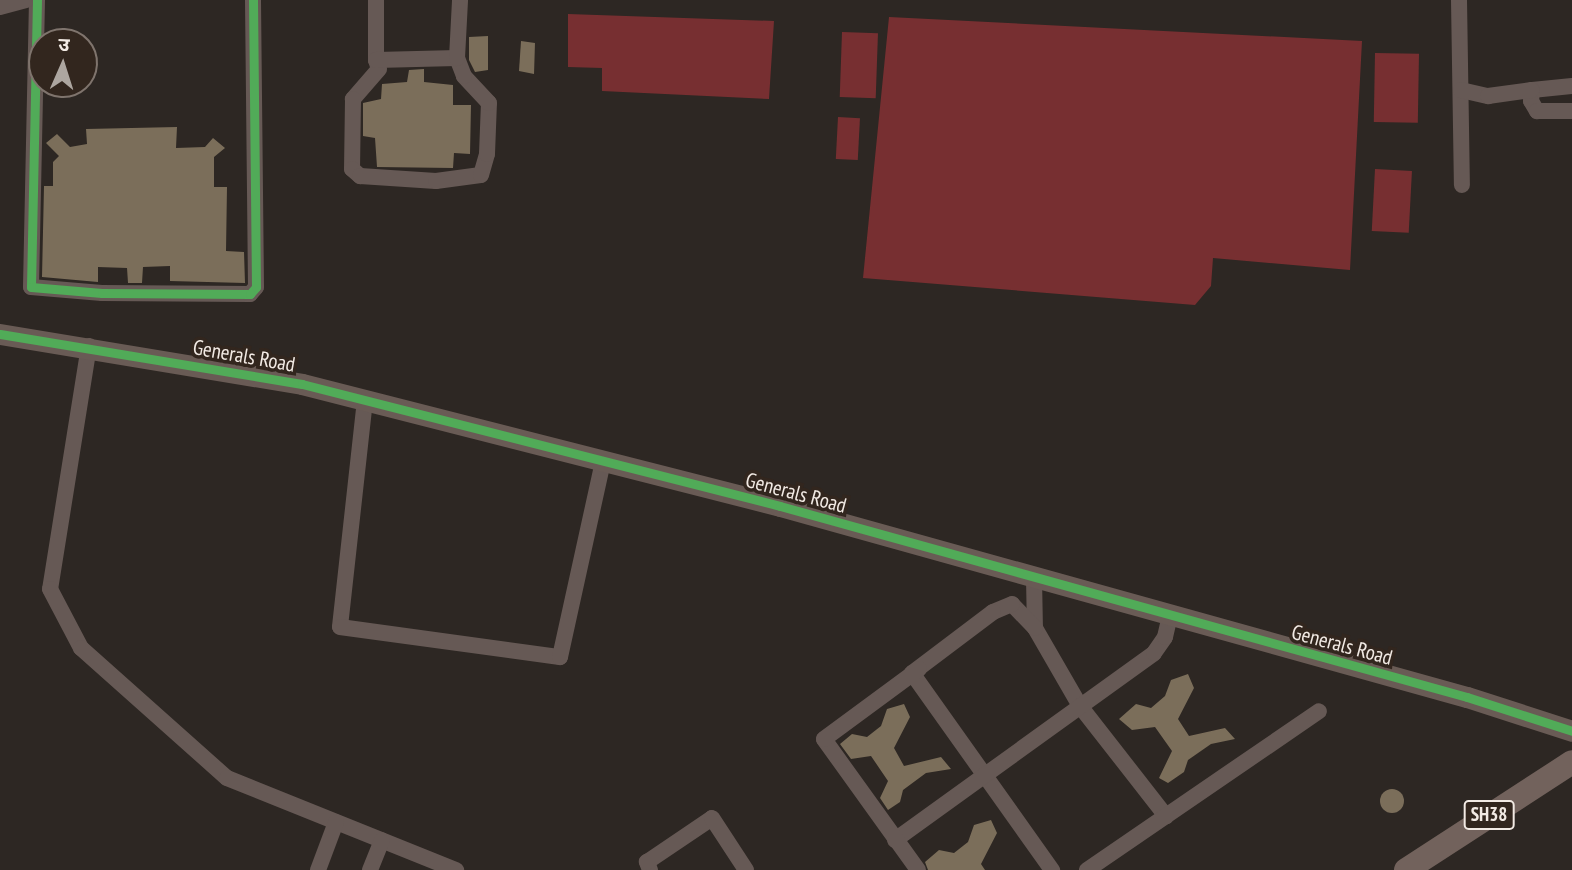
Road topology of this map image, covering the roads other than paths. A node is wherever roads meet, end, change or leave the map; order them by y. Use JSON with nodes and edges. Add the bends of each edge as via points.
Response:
{"nodes":[{"id":1,"x":26,"y":0,"type":"edge"},
{"id":2,"x":37,"y":0,"type":"edge"},
{"id":3,"x":253,"y":0,"type":"edge"},
{"id":4,"x":376,"y":0,"type":"edge"},
{"id":5,"x":460,"y":0,"type":"edge"},
{"id":6,"x":1459,"y":0,"type":"edge"},
{"id":7,"x":0,"y":7,"type":"edge"},
{"id":8,"x":457,"y":58,"type":"junction"},
{"id":9,"x":376,"y":60,"type":"junction"},
{"id":10,"x":1572,"y":86,"type":"edge"},
{"id":11,"x":1461,"y":90,"type":"junction"},
{"id":12,"x":1532,"y":90,"type":"junction"},
{"id":13,"x":1572,"y":111,"type":"edge"},
{"id":14,"x":1462,"y":185,"type":"dead end"},
{"id":15,"x":0,"y":334,"type":"edge"},
{"id":16,"x":89,"y":346,"type":"junction"},
{"id":17,"x":365,"y":400,"type":"junction"},
{"id":18,"x":603,"y":461,"type":"junction"},
{"id":19,"x":1034,"y":578,"type":"junction"},
{"id":20,"x":1170,"y":616,"type":"junction"},
{"id":21,"x":1035,"y":628,"type":"junction"},
{"id":22,"x":919,"y":668,"type":"junction"},
{"id":23,"x":1080,"y":706,"type":"junction"},
{"id":24,"x":1319,"y":711,"type":"dead end"},
{"id":25,"x":1572,"y":731,"type":"edge"},
{"id":26,"x":1572,"y":762,"type":"edge"},
{"id":27,"x":983,"y":776,"type":"junction"},
{"id":28,"x":1166,"y":816,"type":"junction"},
{"id":29,"x":336,"y":822,"type":"junction"},
{"id":30,"x":382,"y":840,"type":"junction"},
{"id":31,"x":895,"y":840,"type":"junction"},
{"id":32,"x":318,"y":870,"type":"edge"},
{"id":33,"x":370,"y":870,"type":"edge"},
{"id":34,"x":456,"y":870,"type":"edge"},
{"id":35,"x":650,"y":870,"type":"edge"},
{"id":36,"x":746,"y":870,"type":"edge"},
{"id":37,"x":918,"y":870,"type":"edge"},
{"id":38,"x":1052,"y":870,"type":"edge"},
{"id":39,"x":1087,"y":870,"type":"edge"},
{"id":40,"x":1406,"y":870,"type":"edge"}],
"edges":[{"from":1,"to":7,"type":"street"},
{"from":2,"to":3,"type":"street","via":[[31,287],[102,293],[250,294],[256,287]]},
{"from":4,"to":9,"type":"street"},
{"from":5,"to":8,"type":"street"},
{"from":6,"to":11,"type":"street"},
{"from":8,"to":9,"type":"street"},
{"from":8,"to":9,"type":"street","via":[[464,76],[489,103],[487,154],[481,175],[474,179],[360,176],[352,169],[354,99],[379,69]]},
{"from":10,"to":12,"type":"street"},
{"from":11,"to":12,"type":"street","via":[[1488,96]]},
{"from":11,"to":14,"type":"street"},
{"from":12,"to":13,"type":"street","via":[[1531,101],[1537,111]]},
{"from":15,"to":16,"type":"street","name":"Generals Road"},
{"from":16,"to":17,"type":"street","name":"Generals Road","via":[[302,384]]},
{"from":16,"to":29,"type":"street","via":[[50,589],[63,622],[81,648],[227,778]]},
{"from":17,"to":18,"type":"street","name":"Generals Road"},
{"from":17,"to":18,"type":"street","via":[[340,627],[561,657]]},
{"from":18,"to":19,"type":"street","name":"Generals Road"},
{"from":19,"to":20,"type":"street","name":"Generals Road"},
{"from":19,"to":21,"type":"street"},
{"from":20,"to":23,"type":"street","via":[[1166,637],[1153,653]]},
{"from":20,"to":25,"type":"street","name":"Generals Road","via":[[1467,697]]},
{"from":21,"to":22,"type":"street","via":[[1012,604],[993,612]]},
{"from":21,"to":23,"type":"street"},
{"from":22,"to":27,"type":"street","via":[[912,673]]},
{"from":22,"to":31,"type":"street","via":[[824,739]]},
{"from":23,"to":27,"type":"street"},
{"from":23,"to":28,"type":"street"},
{"from":24,"to":28,"type":"street"},
{"from":26,"to":40,"type":"main road","number":"SH38"},
{"from":27,"to":31,"type":"street"},
{"from":27,"to":38,"type":"street"},
{"from":28,"to":39,"type":"street"},
{"from":29,"to":30,"type":"street"},
{"from":29,"to":32,"type":"street"},
{"from":30,"to":33,"type":"street"},
{"from":30,"to":34,"type":"street"},
{"from":31,"to":37,"type":"street"},
{"from":35,"to":36,"type":"street","via":[[647,862],[712,818]]}]}
